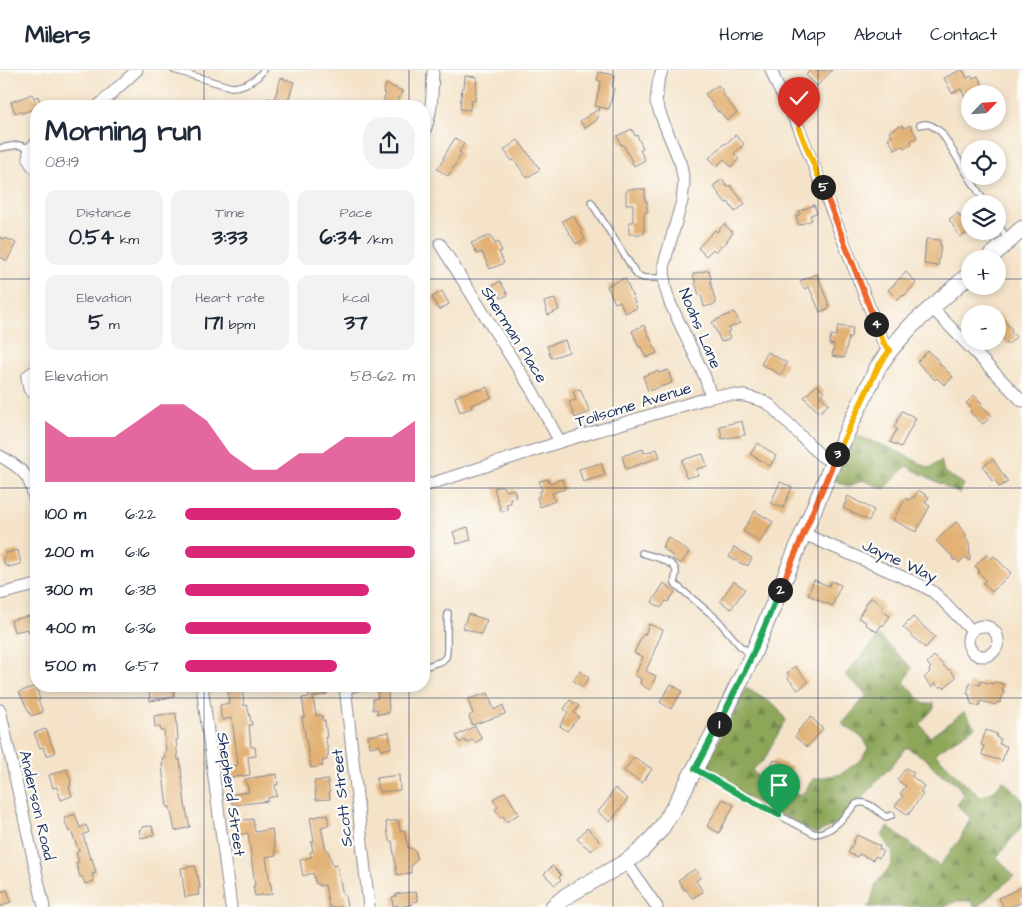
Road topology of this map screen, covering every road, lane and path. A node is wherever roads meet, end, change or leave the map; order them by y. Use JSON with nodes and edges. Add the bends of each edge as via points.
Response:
{"nodes":[{"id":1,"x":137,"y":70,"type":"edge"},
{"id":2,"x":174,"y":70,"type":"edge"},
{"id":3,"x":263,"y":70,"type":"edge"},
{"id":4,"x":433,"y":70,"type":"edge"},
{"id":5,"x":662,"y":70,"type":"edge"},
{"id":6,"x":771,"y":70,"type":"edge"},
{"id":7,"x":104,"y":100,"type":"edge"},
{"id":8,"x":430,"y":112,"type":"edge"},
{"id":9,"x":920,"y":125,"type":"dead end"},
{"id":10,"x":30,"y":146,"type":"edge"},
{"id":11,"x":0,"y":148,"type":"edge"},
{"id":12,"x":980,"y":195,"type":"edge"},
{"id":13,"x":591,"y":202,"type":"dead end"},
{"id":14,"x":1022,"y":229,"type":"edge"},
{"id":15,"x":1006,"y":237,"type":"edge"},
{"id":16,"x":1008,"y":241,"type":"junction"},
{"id":17,"x":440,"y":244,"type":"dead end"},
{"id":18,"x":998,"y":250,"type":"edge"},
{"id":19,"x":664,"y":278,"type":"junction"},
{"id":20,"x":961,"y":282,"type":"edge"},
{"id":21,"x":932,"y":307,"type":"junction"},
{"id":22,"x":890,"y":350,"type":"junction"},
{"id":23,"x":30,"y":374,"type":"edge"},
{"id":24,"x":30,"y":390,"type":"edge"},
{"id":25,"x":711,"y":397,"type":"junction"},
{"id":26,"x":1022,"y":402,"type":"edge"},
{"id":27,"x":560,"y":442,"type":"junction"},
{"id":28,"x":0,"y":456,"type":"edge"},
{"id":29,"x":833,"y":463,"type":"junction"},
{"id":30,"x":430,"y":484,"type":"edge"},
{"id":31,"x":30,"y":485,"type":"edge"},
{"id":32,"x":804,"y":534,"type":"junction"},
{"id":33,"x":642,"y":553,"type":"dead end"},
{"id":34,"x":30,"y":586,"type":"edge"},
{"id":35,"x":0,"y":594,"type":"edge"},
{"id":36,"x":448,"y":613,"type":"dead end"},
{"id":37,"x":972,"y":631,"type":"dead end"},
{"id":38,"x":752,"y":656,"type":"junction"},
{"id":39,"x":430,"y":665,"type":"edge"},
{"id":40,"x":203,"y":692,"type":"edge"},
{"id":41,"x":345,"y":692,"type":"edge"},
{"id":42,"x":0,"y":710,"type":"edge"},
{"id":43,"x":695,"y":769,"type":"junction"},
{"id":44,"x":892,"y":815,"type":"dead end"},
{"id":45,"x":626,"y":862,"type":"junction"},
{"id":46,"x":44,"y":907,"type":"edge"},
{"id":47,"x":231,"y":907,"type":"edge"},
{"id":48,"x":369,"y":907,"type":"edge"},
{"id":49,"x":553,"y":907,"type":"edge"},
{"id":50,"x":656,"y":907,"type":"edge"}],
"edges":[{"from":1,"to":7,"type":"street"},
{"from":2,"to":3,"type":"lane","via":[[231,87],[246,84],[260,76]]},
{"from":4,"to":8,"type":"street"},
{"from":5,"to":19,"type":"street","name":"Noahs Lane","via":[[656,102],[681,165],[684,183],[664,264]]},
{"from":6,"to":22,"type":"street","via":[[799,128],[877,328]]},
{"from":9,"to":12,"type":"lane","via":[[930,124],[941,132]]},
{"from":10,"to":11,"type":"lane"},
{"from":13,"to":19,"type":"lane","via":[[637,275]]},
{"from":14,"to":16,"type":"street"},
{"from":15,"to":16,"type":"lane"},
{"from":16,"to":18,"type":"street"},
{"from":17,"to":27,"type":"street","name":"Sherman Place","via":[[533,392]]},
{"from":19,"to":25,"type":"street","name":"Noahs Lane","via":[[670,303]]},
{"from":20,"to":21,"type":"street"},
{"from":21,"to":22,"type":"street"},
{"from":21,"to":26,"type":"street"},
{"from":22,"to":29,"type":"street","via":[[878,367]]},
{"from":23,"to":24,"type":"street","via":[[27,378]]},
{"from":25,"to":27,"type":"street","name":"Toilsome Avenue"},
{"from":25,"to":29,"type":"street","name":"Toilsome Avenue","via":[[734,395],[770,405],[820,455]]},
{"from":27,"to":30,"type":"street","name":"Toilsome Avenue"},
{"from":28,"to":31,"type":"street","via":[[27,478]]},
{"from":29,"to":32,"type":"street"},
{"from":32,"to":37,"type":"street","name":"Jayne Way","via":[[932,591]]},
{"from":32,"to":38,"type":"street"},
{"from":33,"to":38,"type":"lane","via":[[674,566],[675,584],[717,619]]},
{"from":34,"to":35,"type":"street"},
{"from":36,"to":39,"type":"lane","via":[[446,657]]},
{"from":38,"to":43,"type":"street"},
{"from":40,"to":47,"type":"street","name":"Shepherd Street"},
{"from":41,"to":48,"type":"street","name":"Scott Street"},
{"from":42,"to":46,"type":"street","name":"Anderson Road"},
{"from":43,"to":44,"type":"lane","via":[[815,834],[831,829],[859,802],[866,803],[886,818]]},
{"from":43,"to":45,"type":"street","via":[[660,830]]},
{"from":45,"to":49,"type":"street","via":[[566,896]]},
{"from":45,"to":50,"type":"street"}]}
